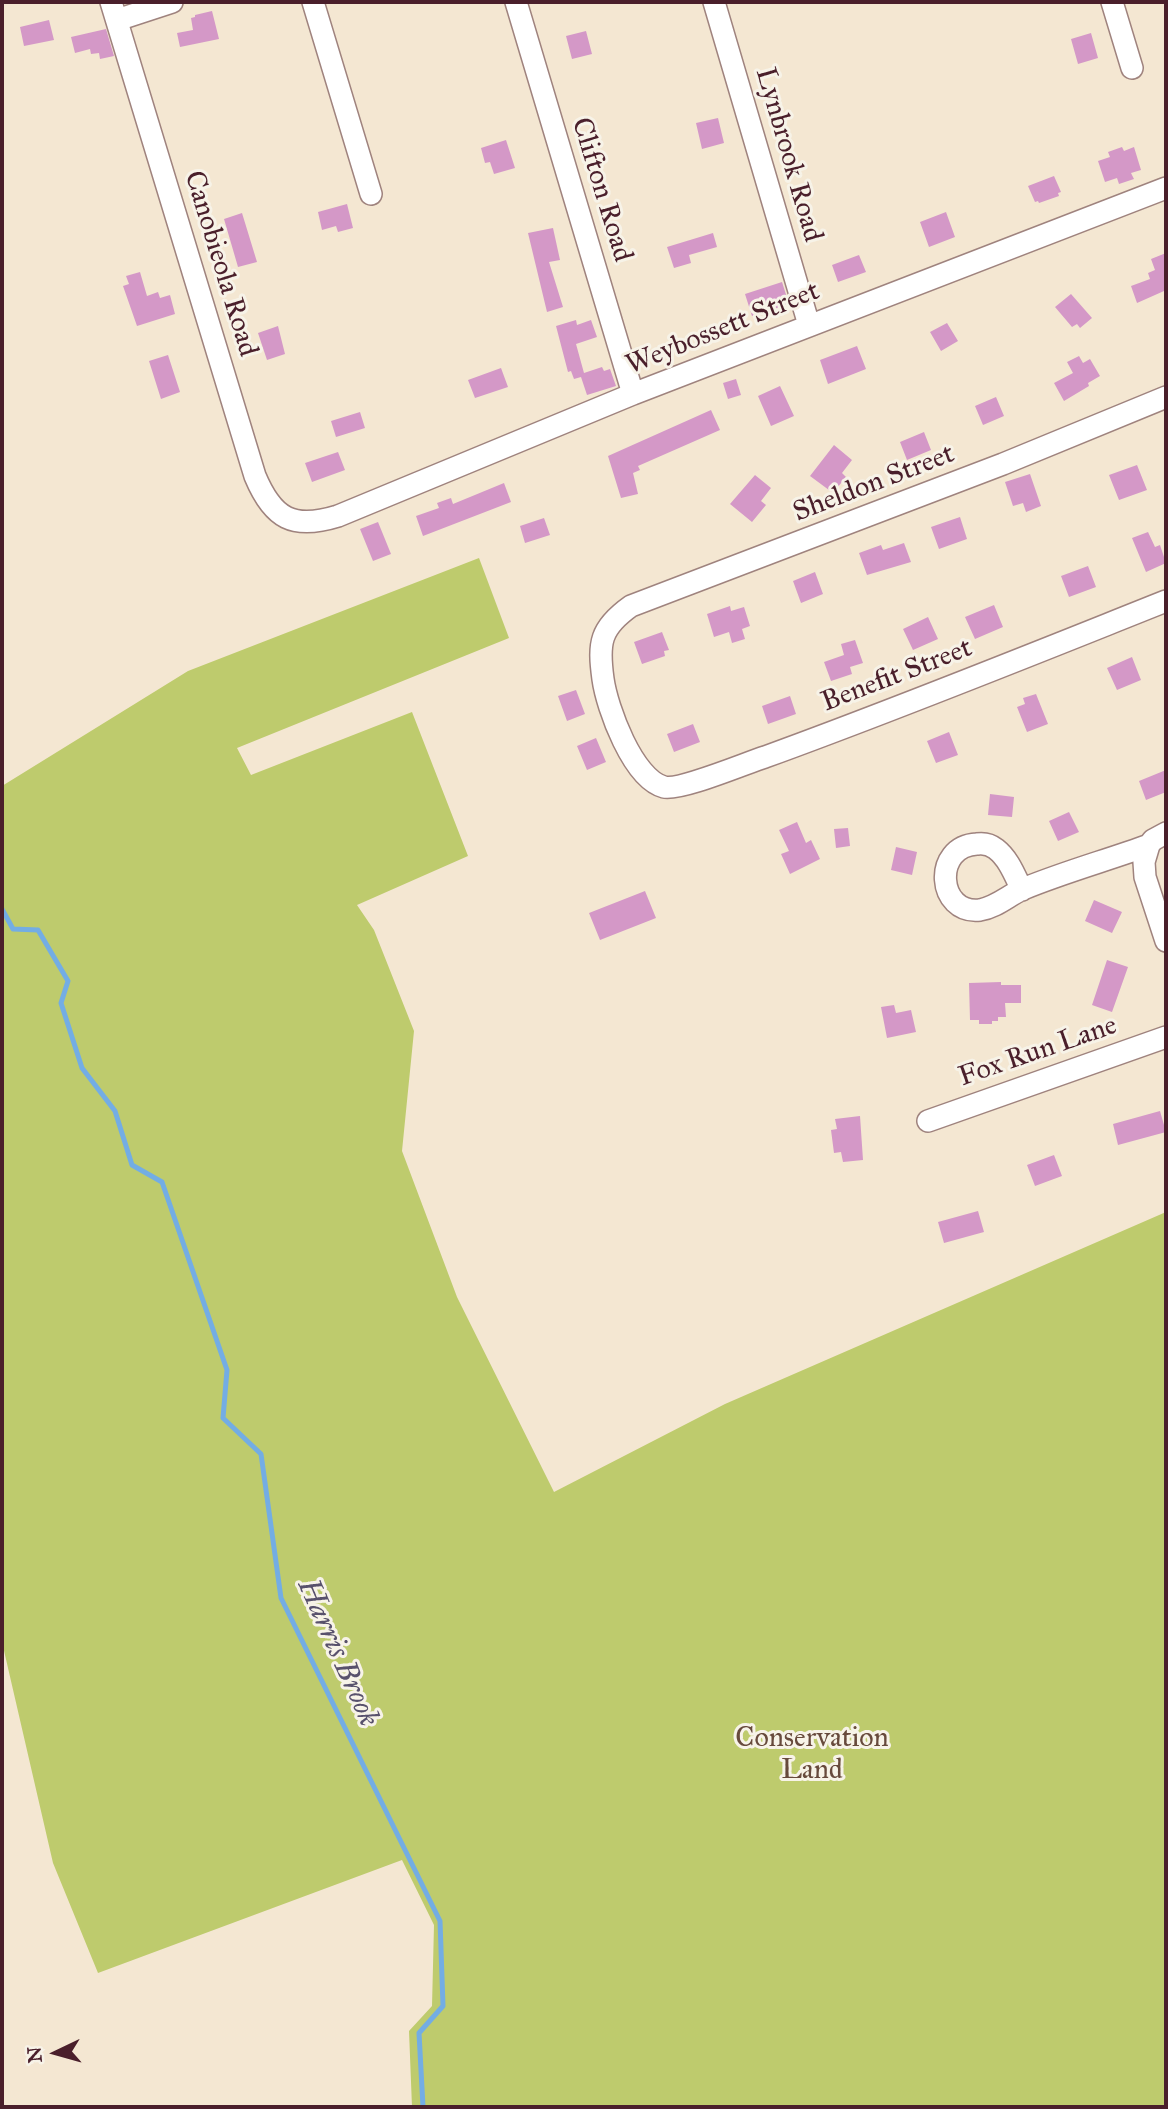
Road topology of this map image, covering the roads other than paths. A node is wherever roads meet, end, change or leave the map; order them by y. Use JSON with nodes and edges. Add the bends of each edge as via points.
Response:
{"nodes":[{"id":1,"x":173,"y":2,"type":"edge"},
{"id":2,"x":313,"y":2,"type":"edge"},
{"id":3,"x":516,"y":2,"type":"edge"},
{"id":4,"x":714,"y":2,"type":"edge"},
{"id":5,"x":1112,"y":2,"type":"edge"},
{"id":6,"x":114,"y":11,"type":"edge"},
{"id":7,"x":1132,"y":68,"type":"dead end"},
{"id":8,"x":1166,"y":188,"type":"edge"},
{"id":9,"x":371,"y":194,"type":"dead end"},
{"id":10,"x":809,"y":325,"type":"junction"},
{"id":11,"x":634,"y":394,"type":"junction"},
{"id":12,"x":1166,"y":397,"type":"edge"},
{"id":13,"x":301,"y":523,"type":"joint"},
{"id":14,"x":1166,"y":601,"type":"edge"},
{"id":15,"x":647,"y":776,"type":"joint"},
{"id":16,"x":1158,"y":839,"type":"edge"},
{"id":17,"x":1022,"y":890,"type":"dead end"},
{"id":18,"x":1166,"y":941,"type":"edge"},
{"id":19,"x":1166,"y":1037,"type":"edge"},
{"id":20,"x":928,"y":1121,"type":"dead end"}],
"edges":[{"from":1,"to":6,"type":"street"},
{"from":2,"to":9,"type":"street"},
{"from":3,"to":11,"type":"street","name":"Clifton Road"},
{"from":4,"to":10,"type":"street","name":"Lynbrook Road"},
{"from":5,"to":7,"type":"street"},
{"from":6,"to":13,"type":"street","name":"Canobieola Road","via":[[255,476],[270,505],[290,521]]},
{"from":8,"to":10,"type":"street","name":"Weybossett Street"},
{"from":10,"to":11,"type":"street","name":"Weybossett Street"},
{"from":11,"to":13,"type":"street","name":"Weybossett Street","via":[[338,516]]},
{"from":12,"to":15,"type":"street","name":"Sheldon Street","via":[[631,606],[612,620],[600,656],[604,688],[621,734]]},
{"from":14,"to":15,"type":"street","name":"Benefit Street","via":[[748,764],[668,787]]},
{"from":16,"to":17,"type":"street"},
{"from":16,"to":18,"type":"street","via":[[1144,862],[1145,877]]},
{"from":19,"to":20,"type":"street","name":"Fox Run Lane"}]}
